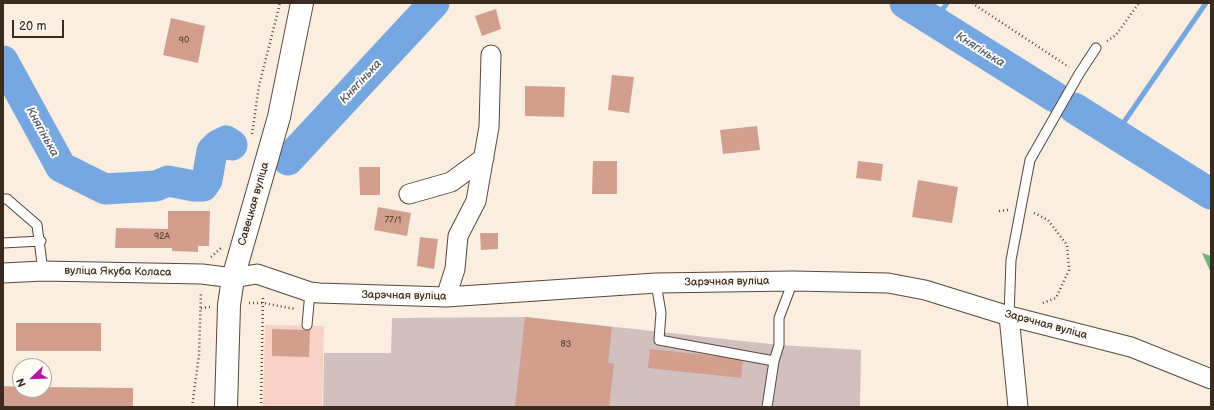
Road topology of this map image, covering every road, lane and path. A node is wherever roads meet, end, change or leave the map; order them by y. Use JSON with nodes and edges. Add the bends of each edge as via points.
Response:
{"nodes":[{"id":1,"x":302,"y":3,"type":"edge"},
{"id":2,"x":972,"y":3,"type":"edge"},
{"id":3,"x":1139,"y":3,"type":"edge"},
{"id":4,"x":1096,"y":48,"type":"joint"},
{"id":5,"x":491,"y":55,"type":"dead end"},
{"id":6,"x":1080,"y":74,"type":"junction"},
{"id":7,"x":484,"y":158,"type":"junction"},
{"id":8,"x":409,"y":194,"type":"dead end"},
{"id":9,"x":3,"y":199,"type":"edge"},
{"id":10,"x":1020,"y":207,"type":"junction"},
{"id":11,"x":999,"y":211,"type":"dead end"},
{"id":12,"x":40,"y":241,"type":"junction"},
{"id":13,"x":3,"y":243,"type":"edge"},
{"id":14,"x":44,"y":271,"type":"junction"},
{"id":15,"x":3,"y":273,"type":"edge"},
{"id":16,"x":257,"y":274,"type":"junction"},
{"id":17,"x":233,"y":278,"type":"junction"},
{"id":18,"x":793,"y":281,"type":"junction"},
{"id":19,"x":656,"y":283,"type":"junction"},
{"id":20,"x":310,"y":292,"type":"junction"},
{"id":21,"x":446,"y":297,"type":"junction"},
{"id":22,"x":263,"y":303,"type":"junction"},
{"id":23,"x":229,"y":305,"type":"junction"},
{"id":24,"x":1036,"y":306,"type":"dead end"},
{"id":25,"x":201,"y":308,"type":"dead end"},
{"id":26,"x":308,"y":311,"type":"junction"},
{"id":27,"x":1010,"y":316,"type":"junction"},
{"id":28,"x":307,"y":325,"type":"dead end"},
{"id":29,"x":774,"y":361,"type":"junction"},
{"id":30,"x":1211,"y":378,"type":"edge"},
{"id":31,"x":226,"y":407,"type":"edge"},
{"id":32,"x":261,"y":407,"type":"edge"},
{"id":33,"x":767,"y":407,"type":"edge"},
{"id":34,"x":1018,"y":407,"type":"edge"}],
"edges":[{"from":1,"to":17,"type":"main road","name":"Савецкая вуліца","via":[[279,117]]},
{"from":2,"to":6,"type":"path"},
{"from":3,"to":4,"type":"path","via":[[1116,35]]},
{"from":4,"to":6,"type":"lane"},
{"from":5,"to":7,"type":"street","via":[[489,127]]},
{"from":6,"to":10,"type":"lane","via":[[1030,160]]},
{"from":7,"to":8,"type":"street","via":[[451,182]]},
{"from":7,"to":21,"type":"street","via":[[476,201],[458,236],[455,269]]},
{"from":9,"to":12,"type":"lane","via":[[7,199],[37,225]]},
{"from":10,"to":11,"type":"path"},
{"from":10,"to":24,"type":"path","via":[[1048,220],[1067,245],[1069,270],[1056,298]]},
{"from":10,"to":27,"type":"lane","via":[[1011,260]]},
{"from":12,"to":13,"type":"lane"},
{"from":12,"to":14,"type":"lane"},
{"from":14,"to":15,"type":"street","name":"вуліца Якуба Коласа"},
{"from":14,"to":17,"type":"street","name":"вуліца Якуба Коласа","via":[[202,274]]},
{"from":16,"to":17,"type":"street","name":"Зарэчная вуліца"},
{"from":16,"to":20,"type":"street","name":"Зарэчная вуліца"},
{"from":16,"to":22,"type":"path","via":[[263,290]]},
{"from":17,"to":23,"type":"main road","name":"Савецкая вуліца"},
{"from":18,"to":19,"type":"street","name":"Зарэчная вуліца"},
{"from":18,"to":27,"type":"street","name":"Зарэчная вуліца","via":[[888,283],[925,290]]},
{"from":18,"to":29,"type":"lane","via":[[779,318],[779,344]]},
{"from":19,"to":21,"type":"street","name":"Зарэчная вуліца"},
{"from":19,"to":29,"type":"lane","via":[[661,313],[659,340]]},
{"from":20,"to":21,"type":"street","name":"Зарэчная вуліца"},
{"from":20,"to":26,"type":"lane"},
{"from":22,"to":23,"type":"path"},
{"from":22,"to":26,"type":"path"},
{"from":22,"to":32,"type":"path"},
{"from":23,"to":25,"type":"path"},
{"from":23,"to":31,"type":"main road","name":"Савецкая вуліца"},
{"from":26,"to":28,"type":"lane"},
{"from":27,"to":30,"type":"street","name":"Зарэчная вуліца","via":[[1131,347]]},
{"from":27,"to":34,"type":"street"},
{"from":29,"to":33,"type":"lane"}]}
